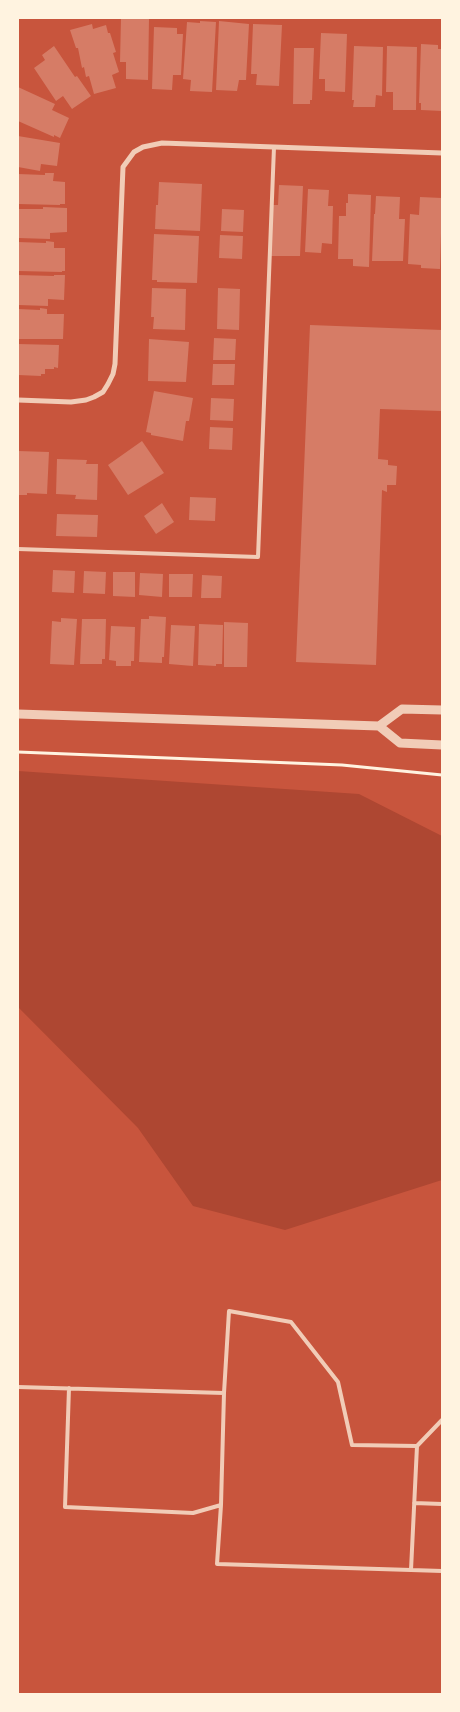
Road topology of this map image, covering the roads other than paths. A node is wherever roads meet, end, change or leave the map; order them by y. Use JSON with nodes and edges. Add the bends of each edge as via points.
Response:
{"nodes":[{"id":1,"x":274,"y":147,"type":"junction"},
{"id":2,"x":442,"y":153,"type":"edge"},
{"id":3,"x":18,"y":400,"type":"edge"},
{"id":4,"x":18,"y":549,"type":"edge"},
{"id":5,"x":442,"y":710,"type":"edge"},
{"id":6,"x":18,"y":714,"type":"edge"},
{"id":7,"x":379,"y":726,"type":"junction"},
{"id":8,"x":442,"y":745,"type":"edge"},
{"id":9,"x":18,"y":1387,"type":"edge"},
{"id":10,"x":69,"y":1388,"type":"junction"},
{"id":11,"x":224,"y":1394,"type":"junction"},
{"id":12,"x":442,"y":1420,"type":"edge"},
{"id":13,"x":417,"y":1446,"type":"junction"},
{"id":14,"x":414,"y":1503,"type":"junction"},
{"id":15,"x":442,"y":1504,"type":"edge"},
{"id":16,"x":220,"y":1505,"type":"junction"},
{"id":17,"x":411,"y":1570,"type":"junction"},
{"id":18,"x":442,"y":1571,"type":"edge"}],
"edges":[{"from":1,"to":2,"type":"street"},
{"from":1,"to":3,"type":"street","via":[[162,143],[134,152],[123,167],[113,374],[103,392],[94,397],[71,402]]},
{"from":1,"to":4,"type":"lane","via":[[258,557]]},
{"from":5,"to":7,"type":"street","via":[[402,709]]},
{"from":6,"to":7,"type":"street"},
{"from":7,"to":8,"type":"street","via":[[400,743]]},
{"from":9,"to":10,"type":"lane"},
{"from":10,"to":11,"type":"lane"},
{"from":10,"to":16,"type":"lane","via":[[65,1506],[193,1514]]},
{"from":11,"to":13,"type":"lane","via":[[228,1312],[291,1322],[338,1382],[352,1446]]},
{"from":11,"to":16,"type":"lane"},
{"from":12,"to":13,"type":"lane"},
{"from":13,"to":14,"type":"lane"},
{"from":14,"to":15,"type":"lane"},
{"from":14,"to":17,"type":"lane"},
{"from":16,"to":17,"type":"lane","via":[[217,1564]]},
{"from":17,"to":18,"type":"lane"}]}
